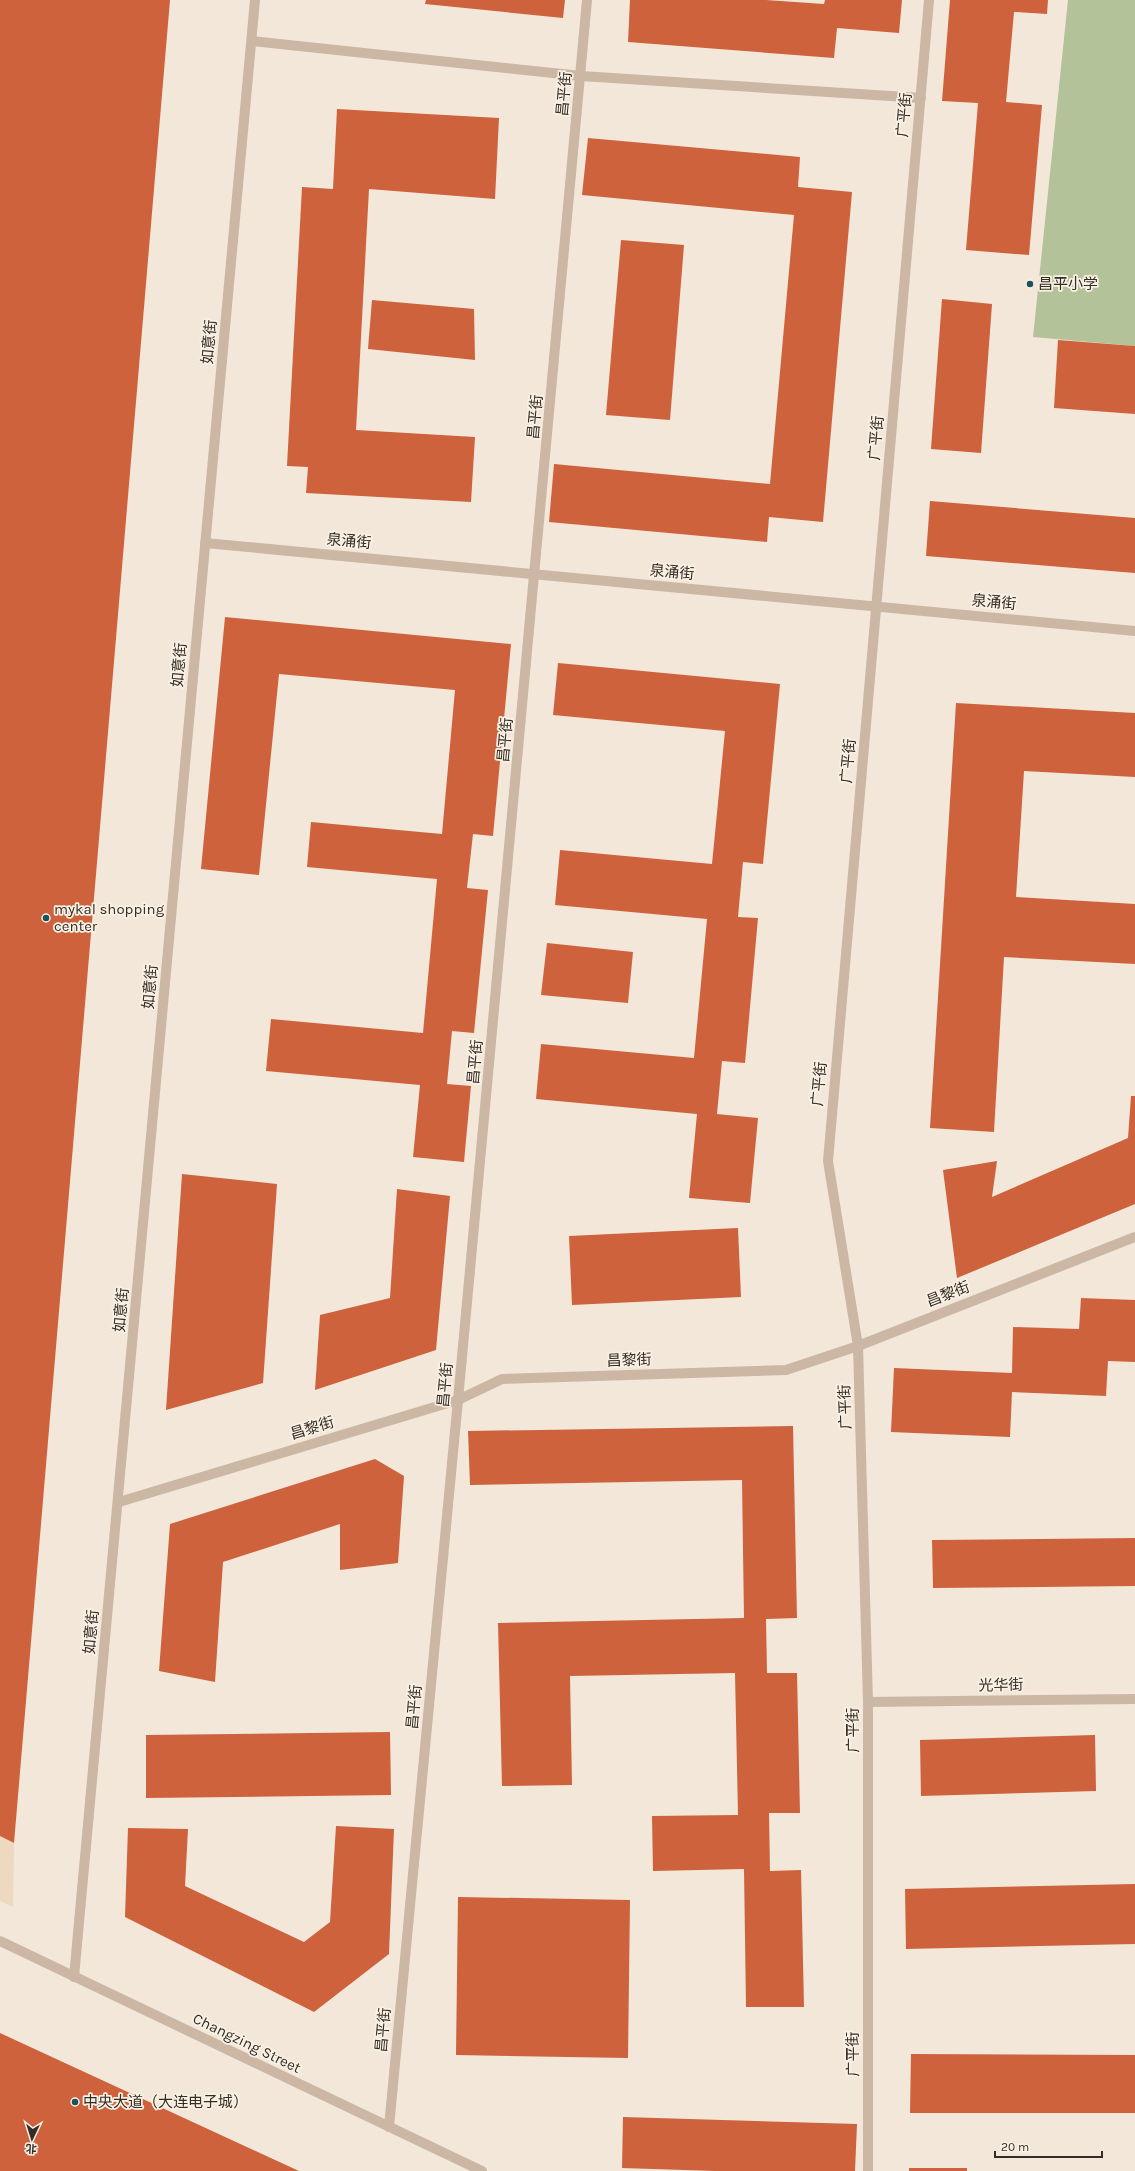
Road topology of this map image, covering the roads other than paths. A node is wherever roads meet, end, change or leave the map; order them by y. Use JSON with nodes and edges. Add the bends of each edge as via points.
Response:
{"nodes":[{"id":1,"x":255,"y":0,"type":"edge"},
{"id":2,"x":587,"y":0,"type":"edge"},
{"id":3,"x":929,"y":0,"type":"edge"},
{"id":4,"x":252,"y":41,"type":"junction"},
{"id":5,"x":581,"y":76,"type":"junction"},
{"id":6,"x":921,"y":98,"type":"junction"},
{"id":7,"x":205,"y":543,"type":"junction"},
{"id":8,"x":535,"y":574,"type":"junction"},
{"id":9,"x":877,"y":606,"type":"junction"},
{"id":10,"x":1135,"y":630,"type":"edge"},
{"id":11,"x":1135,"y":1237,"type":"edge"},
{"id":12,"x":858,"y":1346,"type":"junction"},
{"id":13,"x":458,"y":1400,"type":"junction"},
{"id":14,"x":119,"y":1502,"type":"junction"},
{"id":15,"x":1135,"y":1699,"type":"edge"},
{"id":16,"x":868,"y":1702,"type":"junction"},
{"id":17,"x":0,"y":1941,"type":"edge"},
{"id":18,"x":74,"y":1977,"type":"junction"},
{"id":19,"x":389,"y":2127,"type":"junction"},
{"id":20,"x":482,"y":2171,"type":"edge"},
{"id":21,"x":868,"y":2171,"type":"edge"}],
"edges":[{"from":1,"to":4,"type":"street","name":"如意街"},
{"from":2,"to":5,"type":"street","name":"昌平街"},
{"from":3,"to":6,"type":"street","name":"广平街"},
{"from":4,"to":5,"type":"street"},
{"from":4,"to":7,"type":"street","name":"如意街"},
{"from":5,"to":6,"type":"street"},
{"from":5,"to":8,"type":"street","name":"昌平街"},
{"from":6,"to":9,"type":"street","name":"广平街"},
{"from":7,"to":8,"type":"street","name":"泉涌街"},
{"from":7,"to":14,"type":"street","name":"如意街"},
{"from":8,"to":9,"type":"street","name":"泉涌街"},
{"from":8,"to":13,"type":"street","name":"昌平街"},
{"from":9,"to":10,"type":"street","name":"泉涌街"},
{"from":9,"to":12,"type":"street","name":"广平街","via":[[828,1161]]},
{"from":11,"to":12,"type":"street","name":"昌黎街"},
{"from":12,"to":13,"type":"street","name":"昌黎街","via":[[786,1370],[502,1379]]},
{"from":12,"to":16,"type":"street","name":"广平街"},
{"from":13,"to":14,"type":"street","name":"昌黎街"},
{"from":13,"to":19,"type":"street","name":"昌平街"},
{"from":14,"to":18,"type":"street","name":"如意街"},
{"from":15,"to":16,"type":"street","name":"光华街"},
{"from":16,"to":21,"type":"street","name":"广平街"},
{"from":17,"to":18,"type":"street","name":"Changzing Street"},
{"from":18,"to":19,"type":"street","name":"Changzing Street"},
{"from":19,"to":20,"type":"street","name":"Changzing Street"}]}
